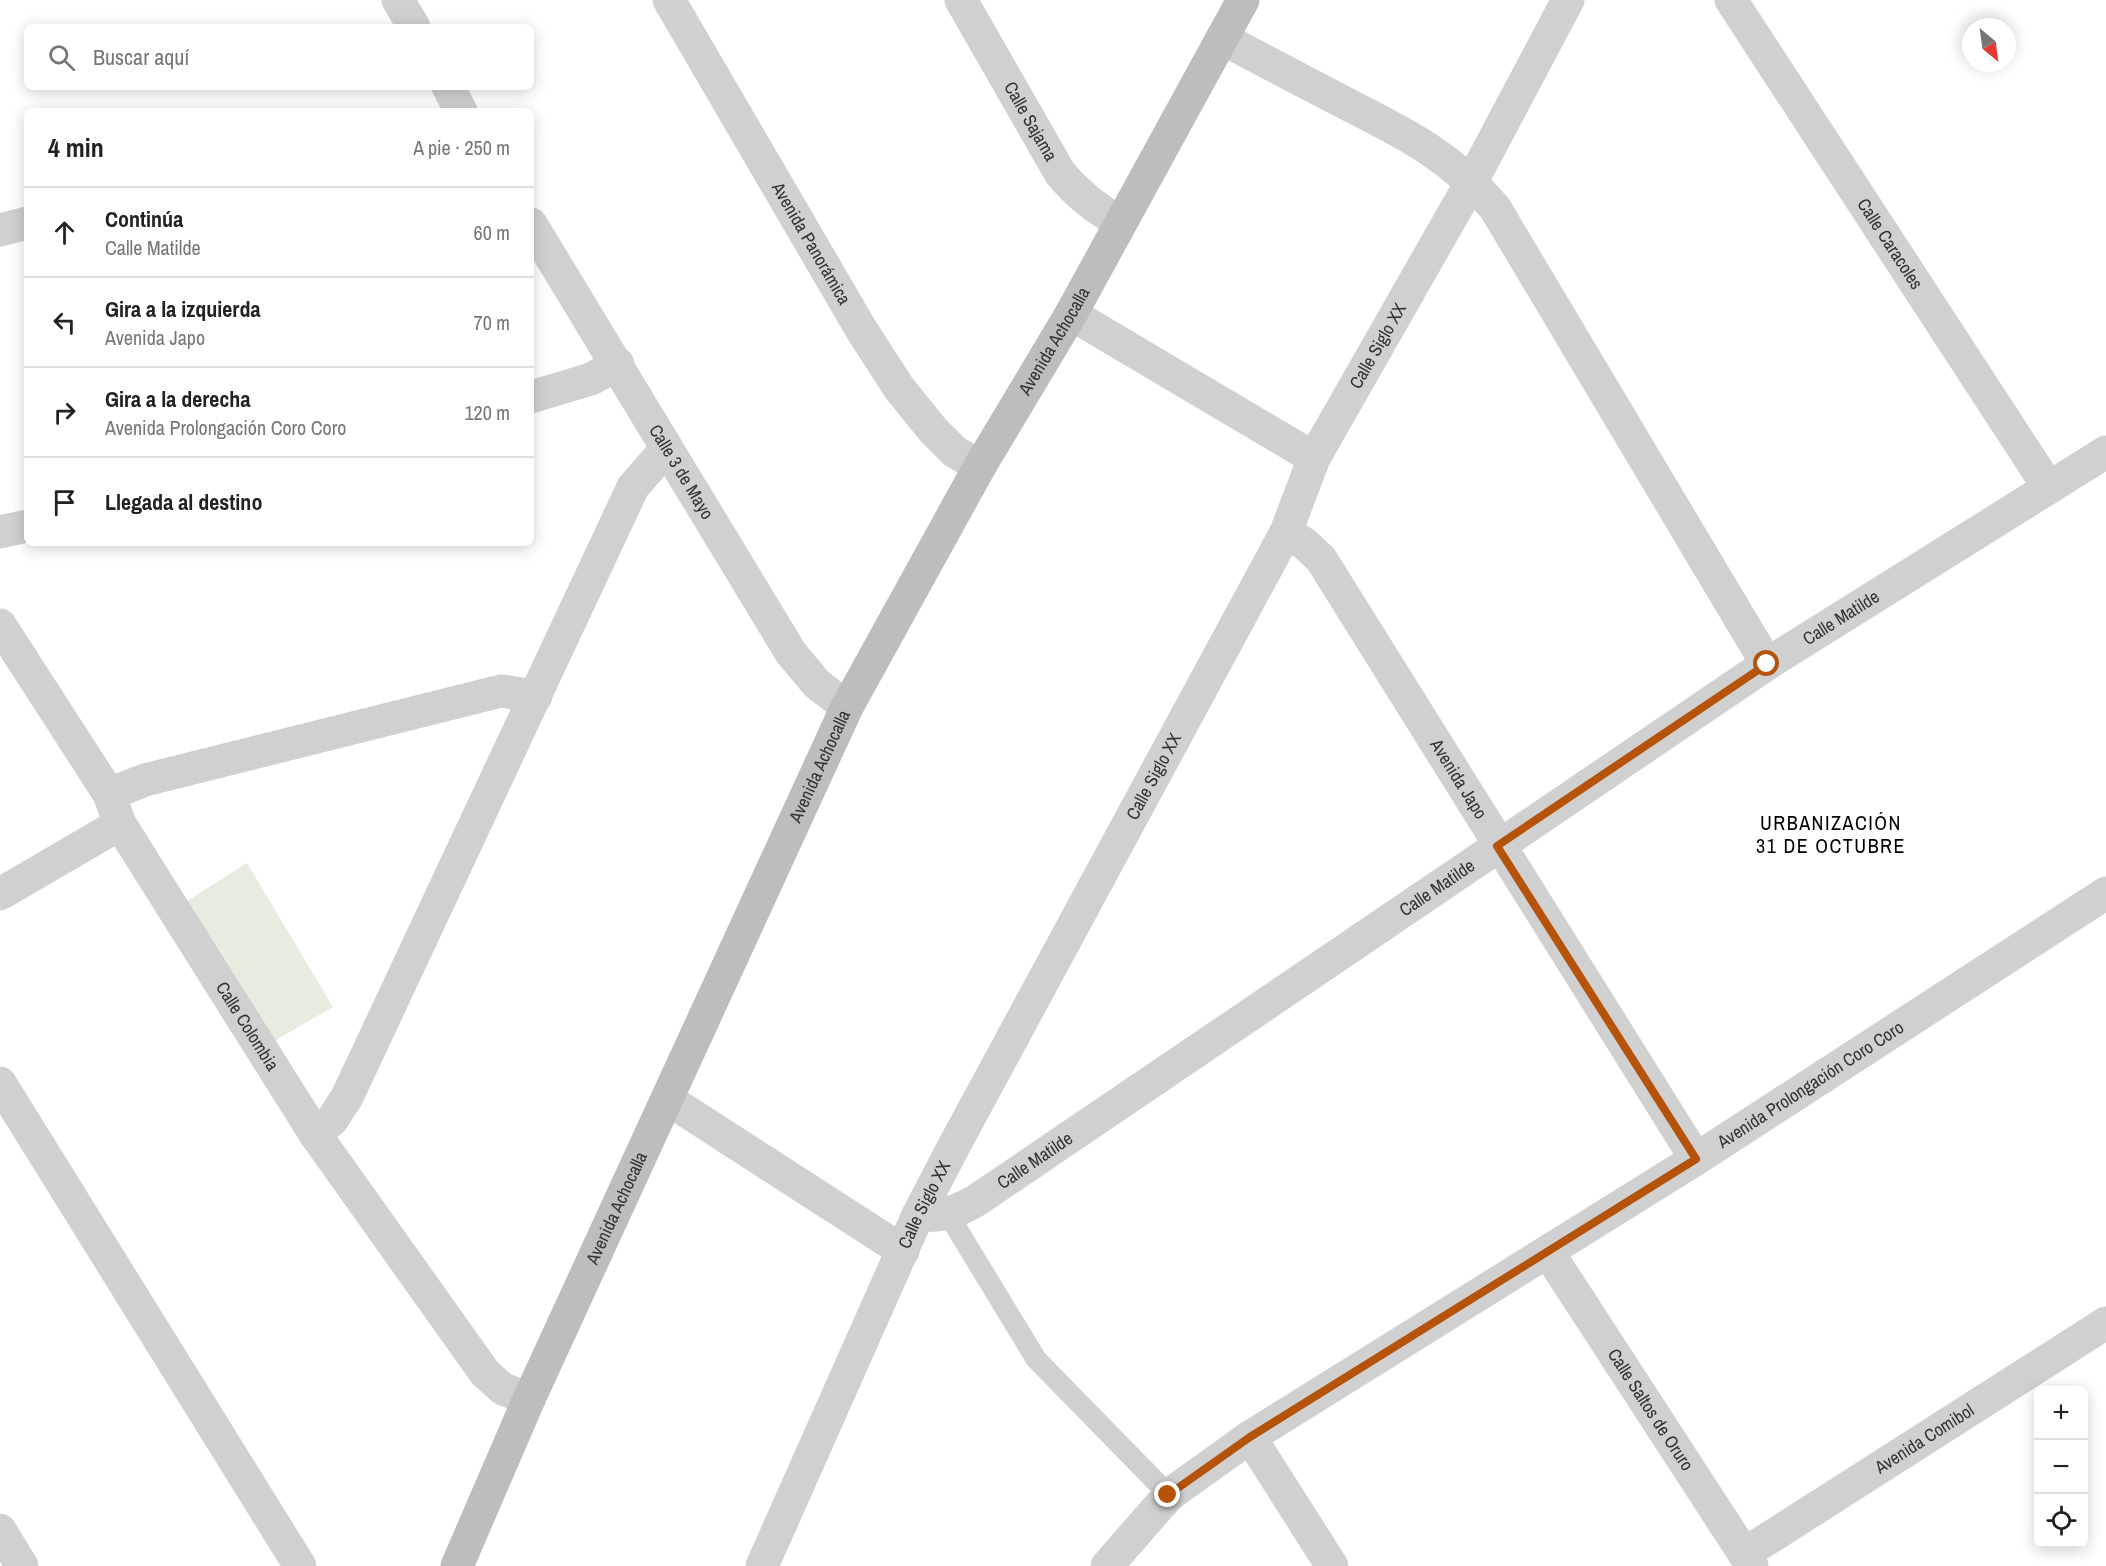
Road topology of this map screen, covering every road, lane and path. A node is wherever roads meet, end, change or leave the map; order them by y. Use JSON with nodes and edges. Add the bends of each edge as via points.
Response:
{"nodes":[{"id":1,"x":399,"y":0,"type":"edge"},
{"id":2,"x":669,"y":0,"type":"edge"},
{"id":3,"x":961,"y":0,"type":"edge"},
{"id":4,"x":1242,"y":0,"type":"edge"},
{"id":5,"x":1568,"y":0,"type":"edge"},
{"id":6,"x":1731,"y":0,"type":"edge"},
{"id":7,"x":412,"y":24,"type":"edge"},
{"id":8,"x":1222,"y":38,"type":"junction"},
{"id":9,"x":1472,"y":181,"type":"junction"},
{"id":10,"x":1120,"y":222,"type":"junction"},
{"id":11,"x":24,"y":224,"type":"edge"},
{"id":12,"x":534,"y":229,"type":"edge"},
{"id":13,"x":0,"y":230,"type":"edge"},
{"id":14,"x":1071,"y":314,"type":"junction"},
{"id":15,"x":618,"y":364,"type":"junction"},
{"id":16,"x":534,"y":396,"type":"edge"},
{"id":17,"x":667,"y":448,"type":"junction"},
{"id":18,"x":2106,"y":452,"type":"edge"},
{"id":19,"x":1314,"y":458,"type":"junction"},
{"id":20,"x":980,"y":466,"type":"junction"},
{"id":21,"x":2049,"y":488,"type":"junction"},
{"id":22,"x":24,"y":527,"type":"edge"},
{"id":23,"x":0,"y":532,"type":"edge"},
{"id":24,"x":1286,"y":532,"type":"junction"},
{"id":25,"x":0,"y":626,"type":"edge"},
{"id":26,"x":1767,"y":664,"type":"junction"},
{"id":27,"x":536,"y":696,"type":"junction"},
{"id":28,"x":847,"y":707,"type":"junction"},
{"id":29,"x":109,"y":794,"type":"junction"},
{"id":30,"x":120,"y":824,"type":"junction"},
{"id":31,"x":1497,"y":846,"type":"junction"},
{"id":32,"x":0,"y":894,"type":"edge"},
{"id":33,"x":2103,"y":901,"type":"edge"},
{"id":34,"x":0,"y":1083,"type":"edge"},
{"id":35,"x":669,"y":1100,"type":"junction"},
{"id":36,"x":315,"y":1134,"type":"junction"},
{"id":37,"x":1696,"y":1159,"type":"junction"},
{"id":38,"x":933,"y":1214,"type":"junction"},
{"id":39,"x":903,"y":1251,"type":"junction"},
{"id":40,"x":1548,"y":1252,"type":"junction"},
{"id":41,"x":2106,"y":1323,"type":"edge"},
{"id":42,"x":529,"y":1399,"type":"junction"},
{"id":43,"x":1250,"y":1437,"type":"junction"},
{"id":44,"x":1168,"y":1495,"type":"junction"},
{"id":45,"x":0,"y":1530,"type":"edge"},
{"id":46,"x":1748,"y":1560,"type":"edge"},
{"id":47,"x":22,"y":1566,"type":"edge"},
{"id":48,"x":300,"y":1566,"type":"edge"},
{"id":49,"x":457,"y":1566,"type":"edge"},
{"id":50,"x":762,"y":1566,"type":"edge"},
{"id":51,"x":1107,"y":1566,"type":"edge"},
{"id":52,"x":1332,"y":1566,"type":"edge"}],
"edges":[{"from":1,"to":7,"type":"street"},
{"from":2,"to":20,"type":"street","name":"Avenida Panorámica","via":[[899,388],[955,452]]},
{"from":3,"to":10,"type":"street","name":"Calle Sajama","via":[[1060,173],[1077,194]]},
{"from":4,"to":8,"type":"street","name":"Avenida Achocalla"},
{"from":5,"to":9,"type":"street","name":"Calle Siglo XX"},
{"from":6,"to":21,"type":"street","name":"Calle Caracoles"},
{"from":8,"to":9,"type":"street","via":[[1415,139]]},
{"from":8,"to":10,"type":"street","name":"Avenida Achocalla"},
{"from":9,"to":19,"type":"street","name":"Calle Siglo XX"},
{"from":9,"to":26,"type":"street","via":[[1495,208]]},
{"from":10,"to":14,"type":"street","name":"Avenida Achocalla"},
{"from":11,"to":13,"type":"street"},
{"from":12,"to":15,"type":"street","name":"Calle 3 de Mayo"},
{"from":14,"to":19,"type":"street"},
{"from":14,"to":20,"type":"street","name":"Avenida Achocalla"},
{"from":15,"to":16,"type":"street","via":[[591,379]]},
{"from":15,"to":17,"type":"street","name":"Calle 3 de Mayo"},
{"from":17,"to":27,"type":"street","via":[[633,488]]},
{"from":17,"to":28,"type":"street","name":"Calle 3 de Mayo","via":[[791,652],[817,684]]},
{"from":18,"to":21,"type":"street","name":"Calle Matilde"},
{"from":19,"to":24,"type":"street","name":"Calle Siglo XX"},
{"from":20,"to":28,"type":"street","name":"Avenida Achocalla"},
{"from":21,"to":26,"type":"street","name":"Calle Matilde"},
{"from":22,"to":23,"type":"street"},
{"from":24,"to":31,"type":"street","name":"Avenida Japo","via":[[1321,559]]},
{"from":24,"to":38,"type":"street","name":"Calle Siglo XX"},
{"from":25,"to":29,"type":"street","name":"Calle Colombia"},
{"from":26,"to":31,"type":"street","name":"Calle Matilde"},
{"from":27,"to":29,"type":"street","via":[[501,692],[145,780]]},
{"from":27,"to":36,"type":"street","via":[[347,1097],[332,1120]]},
{"from":28,"to":35,"type":"street","name":"Avenida Achocalla"},
{"from":29,"to":30,"type":"street","name":"Calle Colombia"},
{"from":30,"to":32,"type":"street"},
{"from":30,"to":36,"type":"street","name":"Calle Colombia"},
{"from":31,"to":37,"type":"street","name":"Avenida Japo"},
{"from":31,"to":38,"type":"street","name":"Calle Matilde","via":[[977,1200]]},
{"from":33,"to":37,"type":"street","name":"Avenida Prolongación Coro Coro"},
{"from":34,"to":48,"type":"street"},
{"from":35,"to":39,"type":"street"},
{"from":35,"to":42,"type":"street","name":"Avenida Achocalla"},
{"from":36,"to":42,"type":"street","name":"Calle Colombia","via":[[485,1373],[503,1389]]},
{"from":37,"to":40,"type":"street","name":"Avenida Prolongación Coro Coro"},
{"from":38,"to":39,"type":"street","name":"Calle Siglo XX"},
{"from":38,"to":44,"type":"lane","via":[[1036,1359]]},
{"from":39,"to":50,"type":"street","name":"Calle Siglo XX"},
{"from":40,"to":43,"type":"street","name":"Avenida Prolongación Coro Coro"},
{"from":40,"to":46,"type":"street","name":"Calle Saltos de Oruro"},
{"from":41,"to":46,"type":"street","name":"Avenida Comibol"},
{"from":42,"to":49,"type":"street","name":"Avenida Achocalla"},
{"from":43,"to":44,"type":"street","name":"Avenida Prolongación Coro Coro"},
{"from":43,"to":52,"type":"street"},
{"from":44,"to":51,"type":"street","name":"Avenida Prolongación Coro Coro"},
{"from":45,"to":47,"type":"street"}]}
